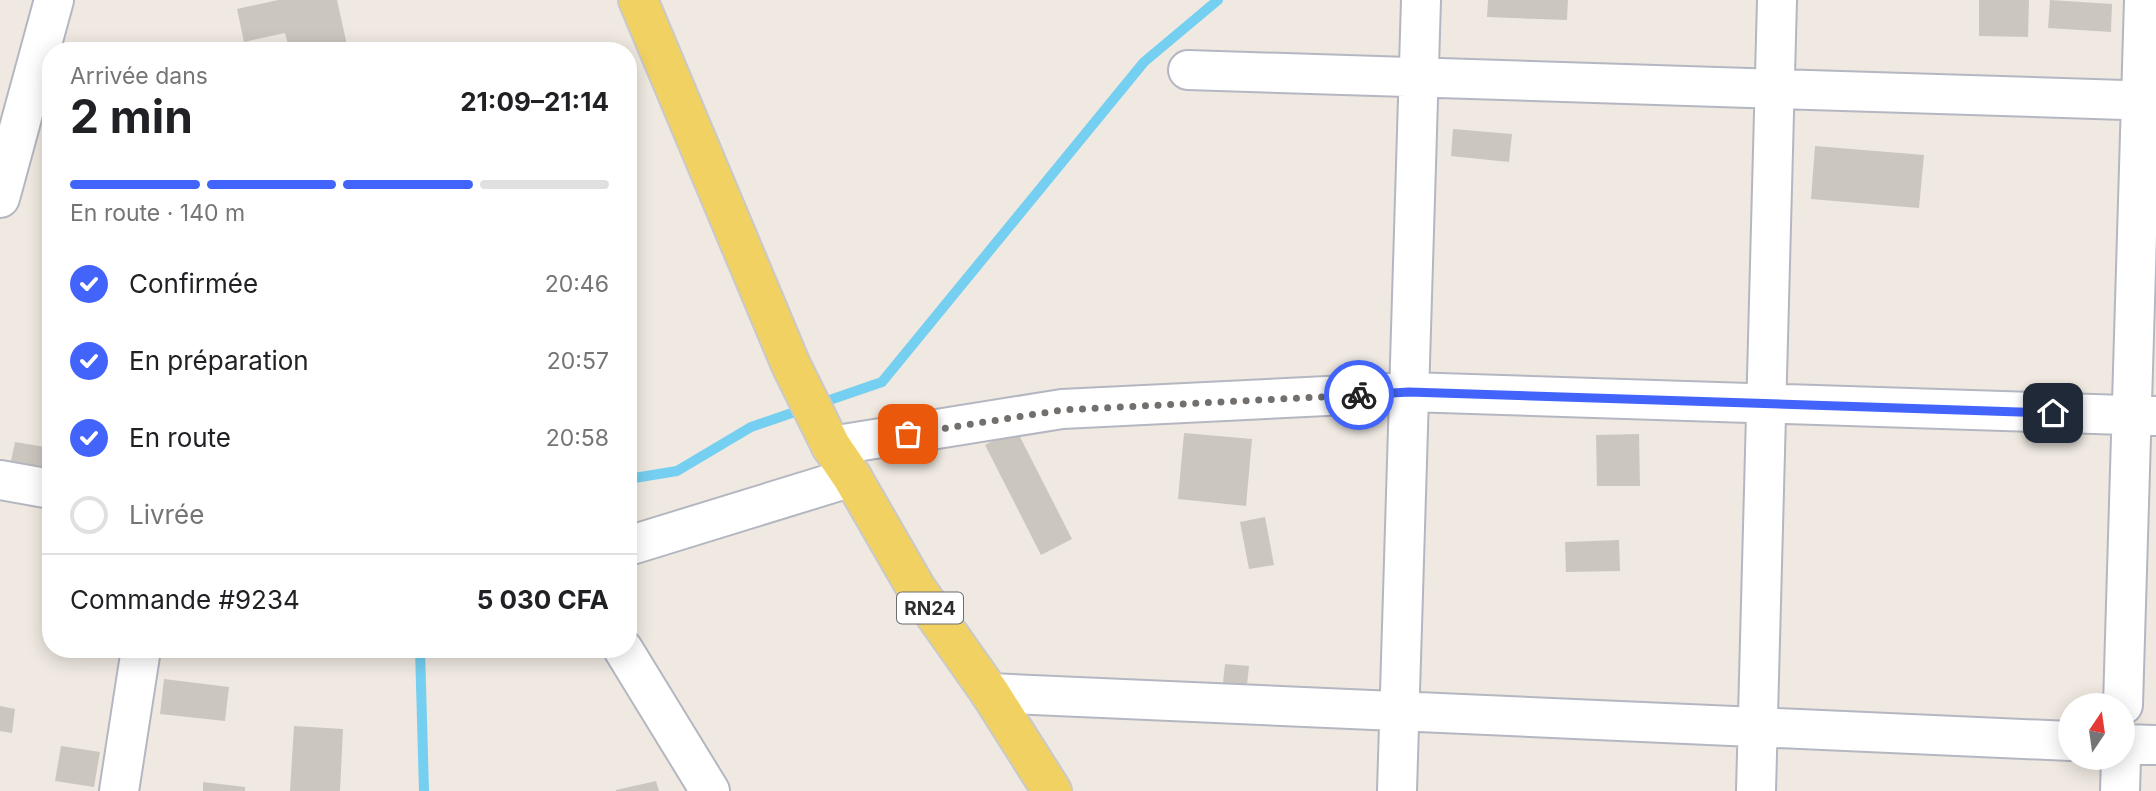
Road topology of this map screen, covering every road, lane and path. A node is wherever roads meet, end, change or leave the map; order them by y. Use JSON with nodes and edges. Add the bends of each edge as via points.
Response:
{"nodes":[{"id":1,"x":54,"y":0,"type":"edge"},
{"id":2,"x":638,"y":0,"type":"edge"},
{"id":3,"x":1421,"y":0,"type":"edge"},
{"id":4,"x":1777,"y":0,"type":"edge"},
{"id":5,"x":2144,"y":0,"type":"edge"},
{"id":6,"x":43,"y":42,"type":"edge"},
{"id":7,"x":42,"y":44,"type":"edge"},
{"id":8,"x":1188,"y":70,"type":"dead end"},
{"id":9,"x":1418,"y":77,"type":"junction"},
{"id":10,"x":1775,"y":89,"type":"junction"},
{"id":11,"x":2148,"y":101,"type":"edge"},
{"id":12,"x":0,"y":198,"type":"edge"},
{"id":13,"x":1409,"y":392,"type":"junction"},
{"id":14,"x":1766,"y":403,"type":"junction"},
{"id":15,"x":2144,"y":416,"type":"edge"},
{"id":16,"x":834,"y":447,"type":"junction"},
{"id":17,"x":0,"y":480,"type":"edge"},
{"id":18,"x":42,"y":487,"type":"edge"},
{"id":19,"x":637,"y":542,"type":"edge"},
{"id":20,"x":140,"y":658,"type":"edge"},
{"id":21,"x":629,"y":658,"type":"edge"},
{"id":22,"x":990,"y":693,"type":"junction"},
{"id":23,"x":2124,"y":693,"type":"edge"},
{"id":24,"x":1399,"y":712,"type":"junction"},
{"id":25,"x":1758,"y":727,"type":"junction"},
{"id":26,"x":2058,"y":740,"type":"edge"},
{"id":27,"x":2135,"y":744,"type":"edge"},
{"id":28,"x":2156,"y":745,"type":"edge"},
{"id":29,"x":2121,"y":770,"type":"edge"},
{"id":30,"x":119,"y":791,"type":"edge"},
{"id":31,"x":710,"y":791,"type":"edge"},
{"id":32,"x":1052,"y":791,"type":"edge"},
{"id":33,"x":1397,"y":791,"type":"edge"},
{"id":34,"x":1756,"y":791,"type":"edge"},
{"id":35,"x":2120,"y":791,"type":"edge"}],
"edges":[{"from":1,"to":6,"type":"street"},
{"from":2,"to":16,"type":"main road","number":"RN24","via":[[791,365]]},
{"from":3,"to":9,"type":"street"},
{"from":4,"to":10,"type":"street"},
{"from":5,"to":11,"type":"street"},
{"from":7,"to":12,"type":"street"},
{"from":8,"to":9,"type":"street"},
{"from":9,"to":10,"type":"street"},
{"from":9,"to":13,"type":"street"},
{"from":10,"to":11,"type":"street"},
{"from":10,"to":14,"type":"street"},
{"from":11,"to":15,"type":"street"},
{"from":13,"to":14,"type":"street"},
{"from":13,"to":16,"type":"street","via":[[1062,410]]},
{"from":13,"to":24,"type":"street"},
{"from":14,"to":15,"type":"street"},
{"from":14,"to":25,"type":"street"},
{"from":15,"to":23,"type":"street"},
{"from":16,"to":19,"type":"street"},
{"from":16,"to":22,"type":"main road","number":"RN24","via":[[916,588]]},
{"from":17,"to":18,"type":"street"},
{"from":20,"to":30,"type":"street"},
{"from":21,"to":31,"type":"street"},
{"from":22,"to":24,"type":"street"},
{"from":22,"to":32,"type":"main road","number":"RN24"},
{"from":24,"to":25,"type":"street"},
{"from":24,"to":33,"type":"street"},
{"from":25,"to":26,"type":"street"},
{"from":25,"to":34,"type":"street"},
{"from":27,"to":28,"type":"street"},
{"from":29,"to":35,"type":"street"}]}
